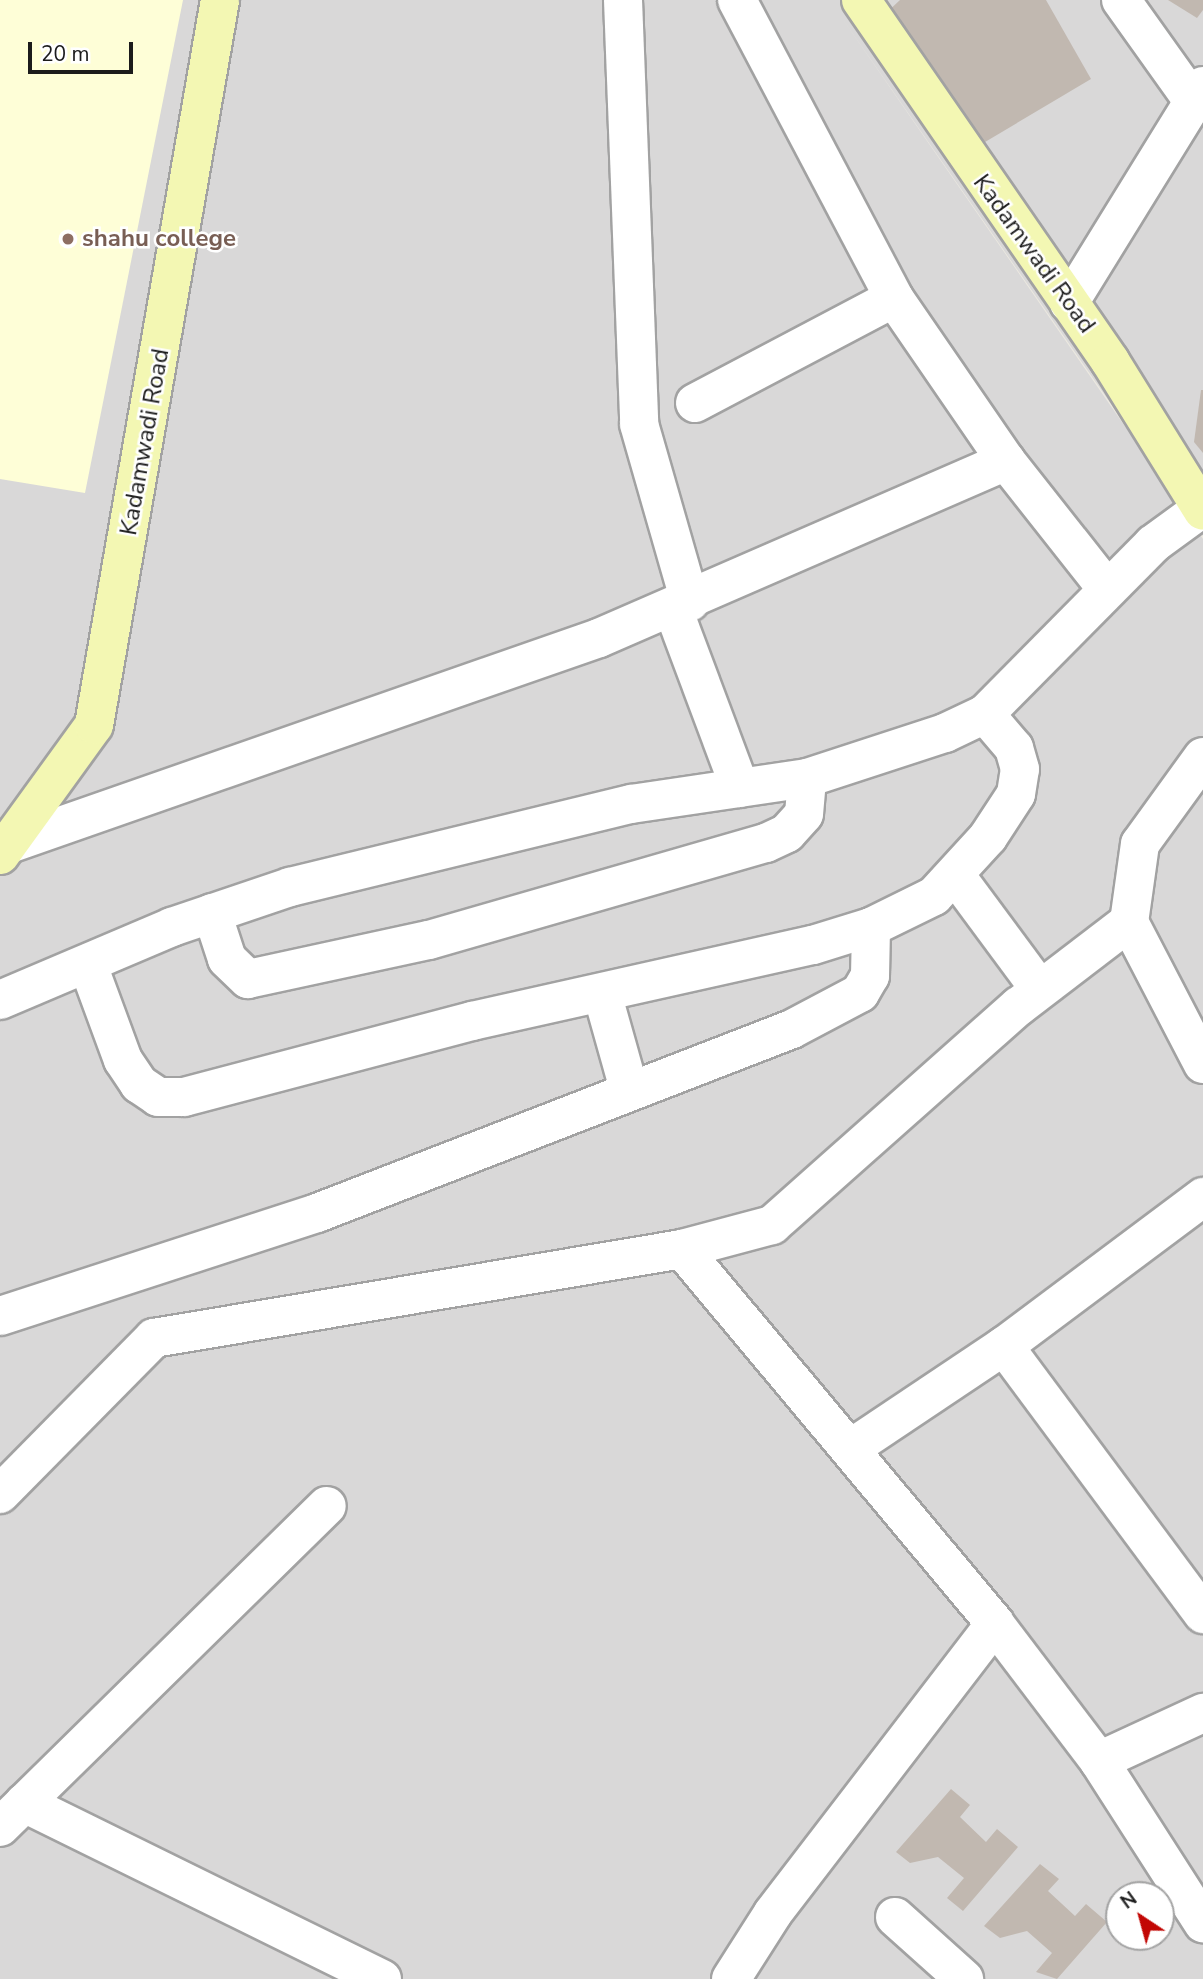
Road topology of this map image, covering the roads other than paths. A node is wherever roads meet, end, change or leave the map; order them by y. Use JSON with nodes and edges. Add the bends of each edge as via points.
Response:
{"nodes":[{"id":1,"x":220,"y":0,"type":"edge"},
{"id":2,"x":623,"y":0,"type":"edge"},
{"id":3,"x":737,"y":0,"type":"edge"},
{"id":4,"x":861,"y":0,"type":"edge"},
{"id":5,"x":1121,"y":0,"type":"edge"},
{"id":6,"x":1198,"y":94,"type":"edge"},
{"id":7,"x":894,"y":298,"type":"junction"},
{"id":8,"x":1069,"y":303,"type":"junction"},
{"id":9,"x":695,"y":403,"type":"dead end"},
{"id":10,"x":1006,"y":461,"type":"junction"},
{"id":11,"x":1202,"y":510,"type":"edge"},
{"id":12,"x":1107,"y":589,"type":"junction"},
{"id":13,"x":681,"y":605,"type":"junction"},
{"id":14,"x":985,"y":714,"type":"junction"},
{"id":15,"x":1203,"y":757,"type":"edge"},
{"id":16,"x":807,"y":778,"type":"junction"},
{"id":17,"x":740,"y":788,"type":"junction"},
{"id":18,"x":4,"y":849,"type":"edge"},
{"id":19,"x":956,"y":876,"type":"junction"},
{"id":20,"x":212,"y":913,"type":"junction"},
{"id":21,"x":1129,"y":922,"type":"junction"},
{"id":22,"x":871,"y":927,"type":"junction"},
{"id":23,"x":88,"y":965,"type":"junction"},
{"id":24,"x":1039,"y":988,"type":"junction"},
{"id":25,"x":602,"y":993,"type":"junction"},
{"id":26,"x":0,"y":1000,"type":"edge"},
{"id":27,"x":1203,"y":1065,"type":"edge"},
{"id":28,"x":629,"y":1089,"type":"junction"},
{"id":29,"x":1203,"y":1197,"type":"edge"},
{"id":30,"x":682,"y":1249,"type":"junction"},
{"id":31,"x":0,"y":1316,"type":"edge"},
{"id":32,"x":1004,"y":1346,"type":"junction"},
{"id":33,"x":850,"y":1449,"type":"junction"},
{"id":34,"x":0,"y":1494,"type":"edge"},
{"id":35,"x":327,"y":1506,"type":"dead end"},
{"id":36,"x":1203,"y":1614,"type":"edge"},
{"id":37,"x":995,"y":1625,"type":"junction"},
{"id":38,"x":1203,"y":1713,"type":"edge"},
{"id":39,"x":1098,"y":1761,"type":"junction"},
{"id":40,"x":12,"y":1815,"type":"edge"},
{"id":41,"x":895,"y":1917,"type":"dead end"},
{"id":42,"x":1203,"y":1923,"type":"edge"},
{"id":43,"x":382,"y":1979,"type":"edge"},
{"id":44,"x":731,"y":1979,"type":"edge"},
{"id":45,"x":964,"y":1979,"type":"edge"}],
"edges":[{"from":1,"to":18,"type":"street","name":"Kadamwadi Road","via":[[94,726]]},
{"from":2,"to":13,"type":"street","via":[[639,425]]},
{"from":3,"to":7,"type":"street"},
{"from":4,"to":8,"type":"street","name":"Kadamwadi Road"},
{"from":5,"to":6,"type":"street"},
{"from":6,"to":8,"type":"street"},
{"from":7,"to":9,"type":"street"},
{"from":7,"to":10,"type":"street"},
{"from":8,"to":11,"type":"street","name":"Kadamwadi Road"},
{"from":10,"to":12,"type":"street"},
{"from":10,"to":13,"type":"street"},
{"from":11,"to":12,"type":"street"},
{"from":12,"to":14,"type":"street"},
{"from":13,"to":17,"type":"street"},
{"from":13,"to":18,"type":"street"},
{"from":14,"to":16,"type":"street"},
{"from":14,"to":19,"type":"street","via":[[1014,748],[1020,769],[1016,794]]},
{"from":15,"to":21,"type":"street","via":[[1140,844]]},
{"from":16,"to":17,"type":"street"},
{"from":16,"to":20,"type":"street","via":[[804,814],[787,833],[766,843],[429,940],[248,979],[227,960]]},
{"from":17,"to":20,"type":"street","via":[[618,807],[290,887]]},
{"from":19,"to":22,"type":"street","via":[[934,896]]},
{"from":19,"to":24,"type":"street"},
{"from":20,"to":23,"type":"street"},
{"from":21,"to":24,"type":"street"},
{"from":21,"to":27,"type":"street"},
{"from":22,"to":25,"type":"street"},
{"from":22,"to":28,"type":"street","via":[[870,976],[847,1003]]},
{"from":23,"to":25,"type":"street","via":[[123,1060],[158,1097],[184,1097]]},
{"from":23,"to":26,"type":"street"},
{"from":24,"to":30,"type":"street","via":[[772,1225]]},
{"from":25,"to":28,"type":"street"},
{"from":28,"to":31,"type":"street","via":[[317,1213]]},
{"from":29,"to":32,"type":"street"},
{"from":30,"to":33,"type":"street"},
{"from":30,"to":34,"type":"street","via":[[154,1338]]},
{"from":32,"to":33,"type":"street"},
{"from":32,"to":36,"type":"street"},
{"from":33,"to":37,"type":"street"},
{"from":35,"to":40,"type":"street"},
{"from":37,"to":39,"type":"street"},
{"from":37,"to":44,"type":"street","via":[[773,1913]]},
{"from":38,"to":39,"type":"street"},
{"from":39,"to":42,"type":"street"},
{"from":40,"to":43,"type":"street"},
{"from":41,"to":45,"type":"street"}]}
